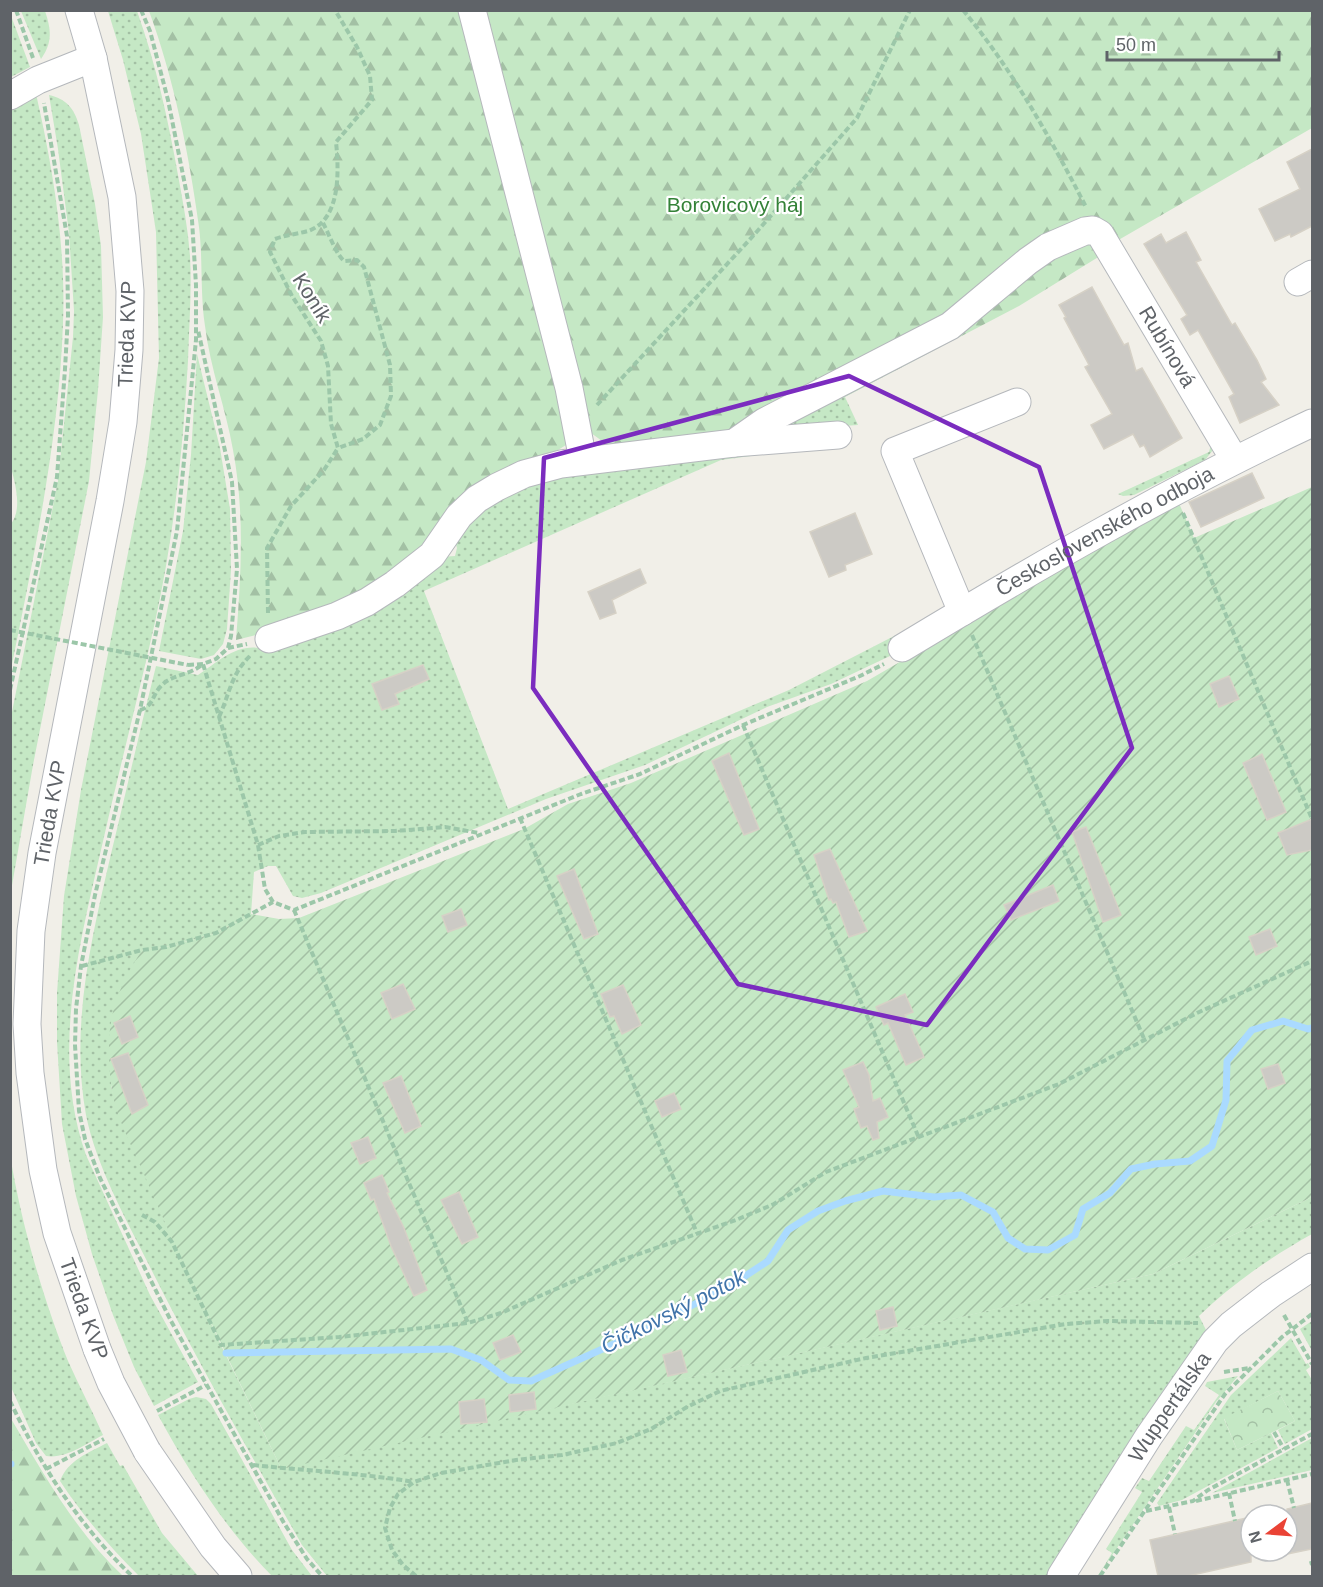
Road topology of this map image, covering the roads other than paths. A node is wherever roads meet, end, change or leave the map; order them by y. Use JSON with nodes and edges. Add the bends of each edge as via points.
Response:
{"nodes":[{"id":1,"x":79,"y":10,"type":"edge"},
{"id":2,"x":472,"y":10,"type":"edge"},
{"id":3,"x":93,"y":58,"type":"junction"},
{"id":4,"x":10,"y":96,"type":"edge"},
{"id":5,"x":1017,"y":402,"type":"dead end"},
{"id":6,"x":1312,"y":423,"type":"edge"},
{"id":7,"x":838,"y":435,"type":"dead end"},
{"id":8,"x":734,"y":443,"type":"junction"},
{"id":9,"x":1234,"y":459,"type":"junction"},
{"id":10,"x":583,"y":460,"type":"junction"},
{"id":11,"x":962,"y":612,"type":"junction"},
{"id":12,"x":269,"y":639,"type":"road end"},
{"id":13,"x":902,"y":648,"type":"road end"},
{"id":14,"x":1312,"y":1267,"type":"edge"},
{"id":15,"x":238,"y":1576,"type":"edge"},
{"id":16,"x":1061,"y":1576,"type":"edge"}],
"edges":[{"from":1,"to":3,"type":"street","name":"Trieda KVP"},
{"from":2,"to":10,"type":"street","via":[[569,387]]},
{"from":3,"to":4,"type":"street"},
{"from":3,"to":15,"type":"street","name":"Trieda KVP","bridge":true,"via":[[122,197],[130,291],[129,350],[116,467],[42,853],[31,931],[27,1024],[30,1073],[43,1170],[57,1233],[111,1383],[147,1451],[213,1547]]},
{"from":5,"to":11,"type":"street","via":[[895,451]]},
{"from":6,"to":9,"type":"street","name":"Československého odboja"},
{"from":7,"to":8,"type":"street"},
{"from":8,"to":9,"type":"street","name":"Rubínová","via":[[764,422],[950,326],[1028,261],[1048,248],[1093,230],[1100,234]]},
{"from":8,"to":10,"type":"street"},
{"from":9,"to":11,"type":"street","name":"Československého odboja"},
{"from":10,"to":12,"type":"street","via":[[524,474],[487,493],[459,516],[422,564],[376,596],[337,616]]},
{"from":11,"to":13,"type":"street","name":"Československého odboja"},
{"from":14,"to":16,"type":"street","name":"Wuppertálska","via":[[1231,1324],[1205,1354]]}]}
